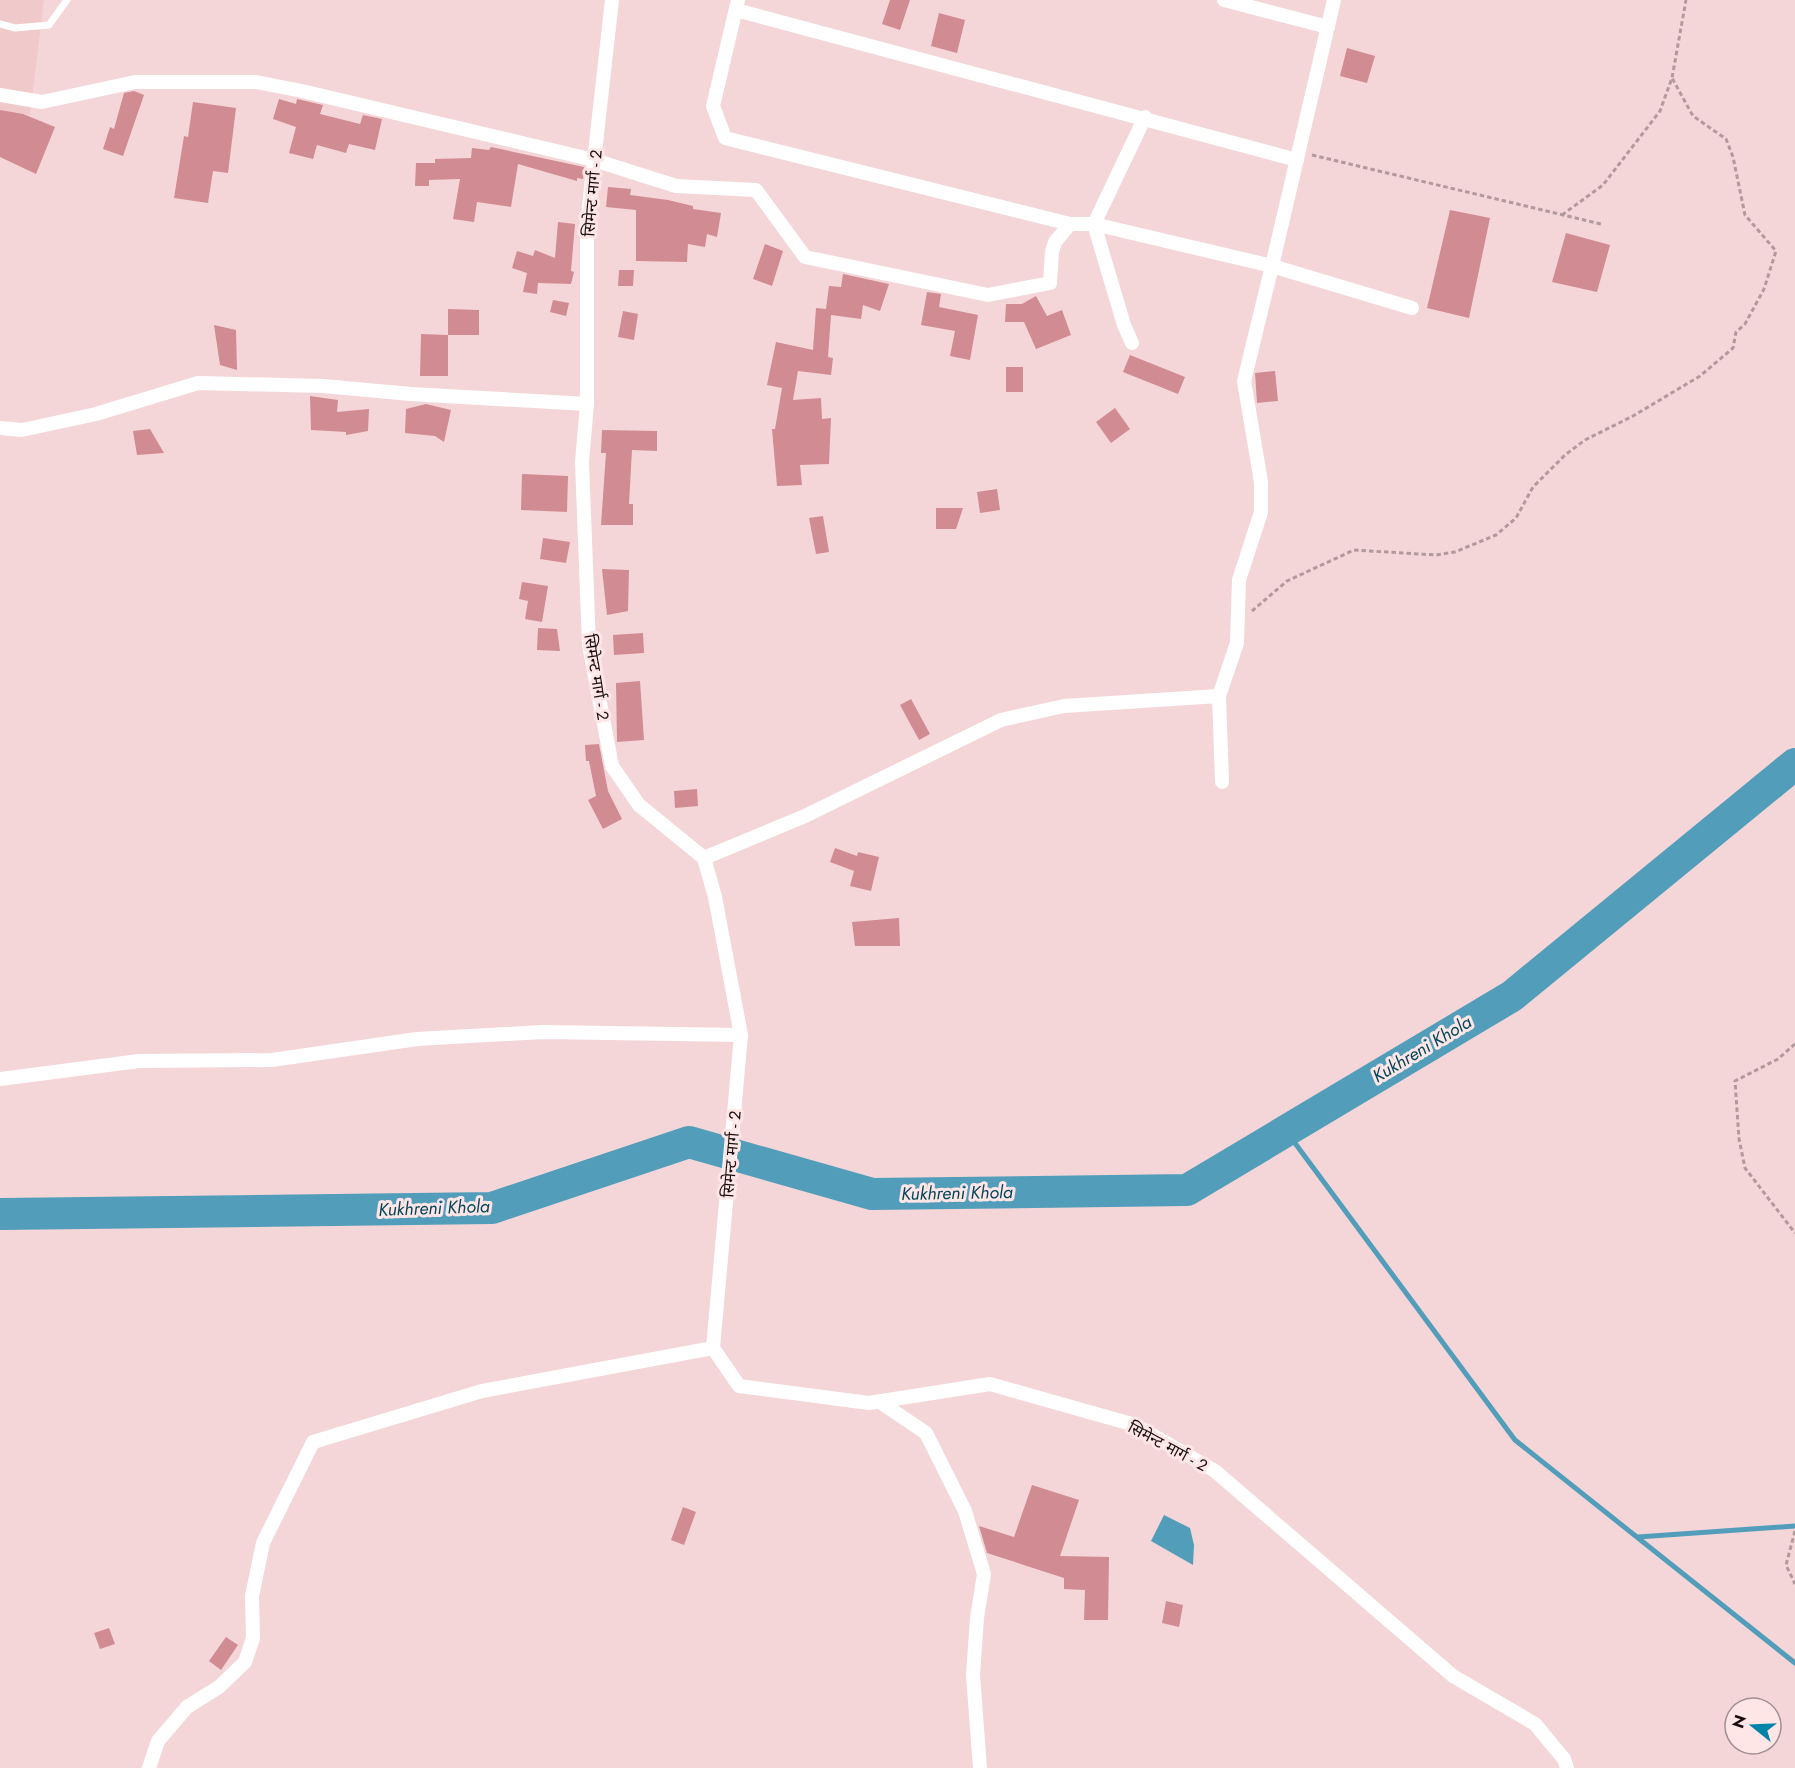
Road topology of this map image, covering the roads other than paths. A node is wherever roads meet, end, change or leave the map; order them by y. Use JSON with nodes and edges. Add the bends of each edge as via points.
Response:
{"nodes":[{"id":1,"x":66,"y":0,"type":"edge"},
{"id":2,"x":612,"y":0,"type":"edge"},
{"id":3,"x":1224,"y":0,"type":"edge"},
{"id":4,"x":1334,"y":0,"type":"edge"},
{"id":5,"x":737,"y":5,"type":"edge"},
{"id":6,"x":0,"y":24,"type":"edge"},
{"id":7,"x":1328,"y":27,"type":"junction"},
{"id":8,"x":0,"y":95,"type":"edge"},
{"id":9,"x":1145,"y":117,"type":"junction"},
{"id":10,"x":1298,"y":156,"type":"junction"},
{"id":11,"x":594,"y":160,"type":"junction"},
{"id":12,"x":1070,"y":224,"type":"junction"},
{"id":13,"x":1094,"y":224,"type":"junction"},
{"id":14,"x":1272,"y":266,"type":"junction"},
{"id":15,"x":1412,"y":308,"type":"dead end"},
{"id":16,"x":1132,"y":343,"type":"dead end"},
{"id":17,"x":587,"y":404,"type":"junction"},
{"id":18,"x":0,"y":428,"type":"edge"},
{"id":19,"x":1219,"y":696,"type":"junction"},
{"id":20,"x":1222,"y":782,"type":"dead end"},
{"id":21,"x":704,"y":858,"type":"junction"},
{"id":22,"x":741,"y":1035,"type":"junction"},
{"id":23,"x":0,"y":1079,"type":"edge"},
{"id":24,"x":713,"y":1348,"type":"junction"},
{"id":25,"x":880,"y":1402,"type":"junction"},
{"id":26,"x":149,"y":1768,"type":"edge"},
{"id":27,"x":981,"y":1768,"type":"edge"},
{"id":28,"x":1567,"y":1768,"type":"edge"}],
"edges":[{"from":1,"to":6,"type":"lane","via":[[50,25],[15,28]]},
{"from":2,"to":11,"type":"street","name":"सिमेन्ट मार्ग - 2"},
{"from":3,"to":7,"type":"street"},
{"from":4,"to":7,"type":"street"},
{"from":5,"to":9,"type":"street"},
{"from":5,"to":12,"type":"street","via":[[713,106],[725,138]]},
{"from":7,"to":10,"type":"street"},
{"from":8,"to":11,"type":"street","via":[[42,102],[135,82],[256,82]]},
{"from":9,"to":10,"type":"street"},
{"from":9,"to":13,"type":"street"},
{"from":10,"to":14,"type":"street"},
{"from":11,"to":12,"type":"street","via":[[676,186],[756,190],[805,257],[988,295],[1050,283],[1055,242]]},
{"from":11,"to":17,"type":"street","name":"सिमेन्ट मार्ग - 2","via":[[588,224]]},
{"from":12,"to":13,"type":"street"},
{"from":13,"to":14,"type":"street"},
{"from":13,"to":16,"type":"street"},
{"from":14,"to":15,"type":"street"},
{"from":14,"to":19,"type":"street","via":[[1244,381],[1261,482],[1261,512],[1239,580],[1237,643]]},
{"from":17,"to":18,"type":"street","via":[[323,386],[198,383],[85,416],[22,430]]},
{"from":17,"to":21,"type":"street","name":"सिमेन्ट मार्ग - 2","via":[[582,462],[589,645],[612,766],[639,805]]},
{"from":19,"to":20,"type":"street"},
{"from":19,"to":21,"type":"street","via":[[1064,706],[1001,720],[805,816]]},
{"from":21,"to":22,"type":"street","name":"सिमेन्ट मार्ग - 2"},
{"from":22,"to":23,"type":"street","via":[[543,1032],[417,1040],[272,1060],[139,1061]]},
{"from":22,"to":24,"type":"street","name":"सिमेन्ट मार्ग - 2"},
{"from":24,"to":25,"type":"street","name":"सिमेन्ट मार्ग - 2","via":[[739,1386]]},
{"from":24,"to":26,"type":"street","via":[[482,1391],[313,1442],[263,1543],[252,1596],[253,1638],[245,1662],[219,1687],[188,1707],[158,1741]]},
{"from":25,"to":27,"type":"street","via":[[926,1432],[965,1511],[984,1574],[973,1675]]},
{"from":25,"to":28,"type":"street","name":"सिमेन्ट मार्ग - 2","via":[[990,1384],[1135,1425],[1215,1471],[1453,1676],[1535,1724]]}]}
